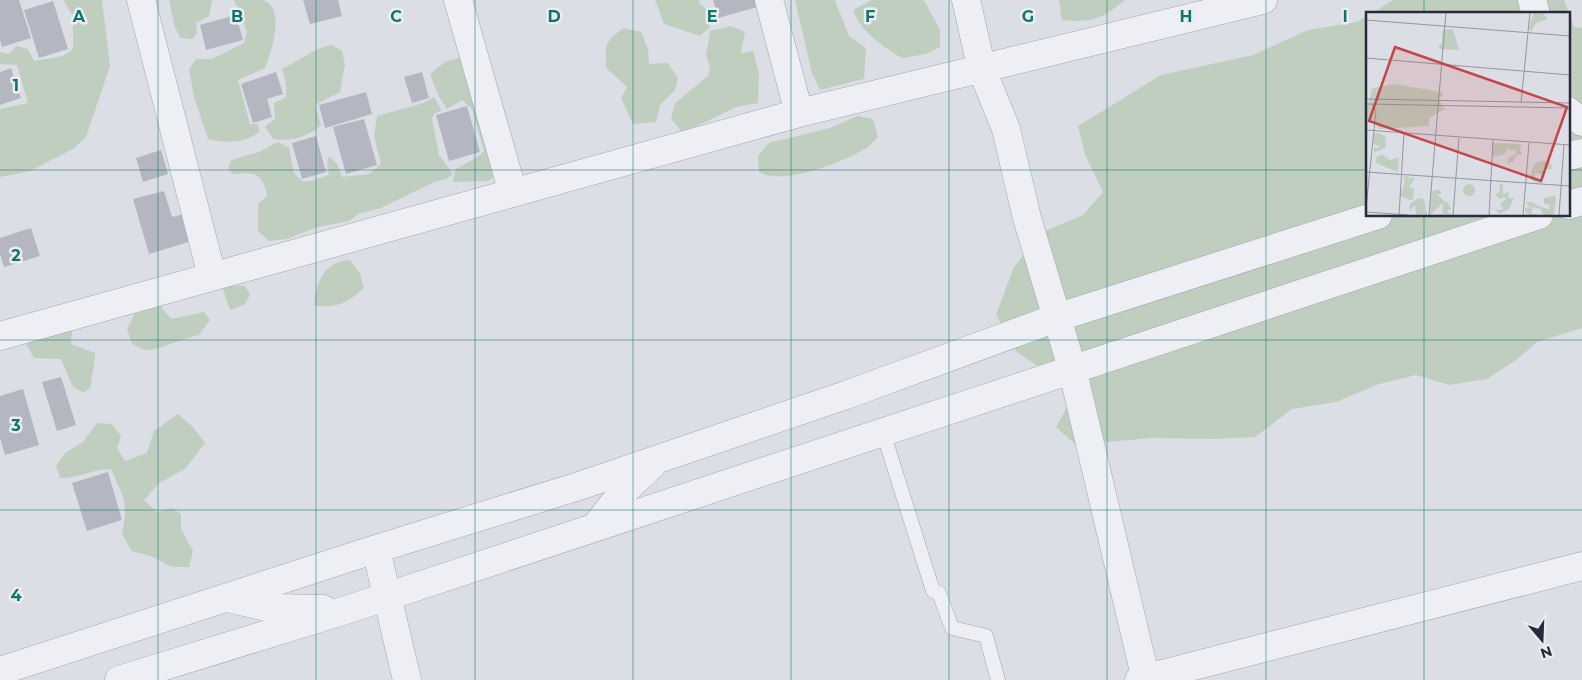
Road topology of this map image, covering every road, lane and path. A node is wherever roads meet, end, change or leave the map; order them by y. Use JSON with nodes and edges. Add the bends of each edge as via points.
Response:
{"nodes":[{"id":1,"x":141,"y":0,"type":"edge"},
{"id":2,"x":458,"y":0,"type":"edge"},
{"id":3,"x":769,"y":0,"type":"edge"},
{"id":4,"x":966,"y":0,"type":"edge"},
{"id":5,"x":1262,"y":0,"type":"edge"},
{"id":6,"x":982,"y":70,"type":"junction"},
{"id":7,"x":799,"y":113,"type":"junction"},
{"id":8,"x":1570,"y":113,"type":"edge"},
{"id":9,"x":1582,"y":122,"type":"edge"},
{"id":10,"x":513,"y":194,"type":"junction"},
{"id":11,"x":1375,"y":216,"type":"edge"},
{"id":12,"x":1536,"y":216,"type":"edge"},
{"id":13,"x":212,"y":276,"type":"junction"},
{"id":14,"x":1056,"y":318,"type":"junction"},
{"id":15,"x":0,"y":336,"type":"edge"},
{"id":16,"x":1072,"y":368,"type":"junction"},
{"id":17,"x":883,"y":432,"type":"junction"},
{"id":18,"x":661,"y":456,"type":"junction"},
{"id":19,"x":596,"y":526,"type":"junction"},
{"id":20,"x":376,"y":549,"type":"junction"},
{"id":21,"x":1582,"y":566,"type":"edge"},
{"id":22,"x":387,"y":595,"type":"junction"},
{"id":23,"x":228,"y":598,"type":"junction"},
{"id":24,"x":349,"y":609,"type":"junction"},
{"id":25,"x":10,"y":672,"type":"edge"},
{"id":26,"x":1143,"y":679,"type":"edge"},
{"id":27,"x":119,"y":680,"type":"edge"},
{"id":28,"x":407,"y":680,"type":"edge"},
{"id":29,"x":998,"y":680,"type":"edge"}],
"edges":[{"from":1,"to":13,"type":"street"},
{"from":2,"to":10,"type":"street"},
{"from":3,"to":7,"type":"street"},
{"from":4,"to":6,"type":"street"},
{"from":5,"to":6,"type":"street"},
{"from":6,"to":7,"type":"street"},
{"from":6,"to":14,"type":"street","via":[[1006,129]]},
{"from":7,"to":10,"type":"street"},
{"from":8,"to":9,"type":"street"},
{"from":10,"to":13,"type":"street"},
{"from":11,"to":14,"type":"street"},
{"from":12,"to":16,"type":"street"},
{"from":13,"to":15,"type":"street"},
{"from":14,"to":16,"type":"street"},
{"from":14,"to":18,"type":"street","via":[[846,395]]},
{"from":16,"to":17,"type":"street"},
{"from":16,"to":26,"type":"street"},
{"from":17,"to":19,"type":"street"},
{"from":17,"to":29,"type":"lane","via":[[933,591],[939,594],[952,628],[986,636]]},
{"from":18,"to":19,"type":"street","via":[[621,494]]},
{"from":18,"to":20,"type":"street","via":[[579,486]]},
{"from":19,"to":22,"type":"street"},
{"from":20,"to":22,"type":"street"},
{"from":20,"to":23,"type":"street"},
{"from":21,"to":26,"type":"street"},
{"from":22,"to":24,"type":"street"},
{"from":22,"to":28,"type":"street"},
{"from":23,"to":24,"type":"street","via":[[270,608]]},
{"from":23,"to":25,"type":"street"},
{"from":24,"to":27,"type":"street"}]}
